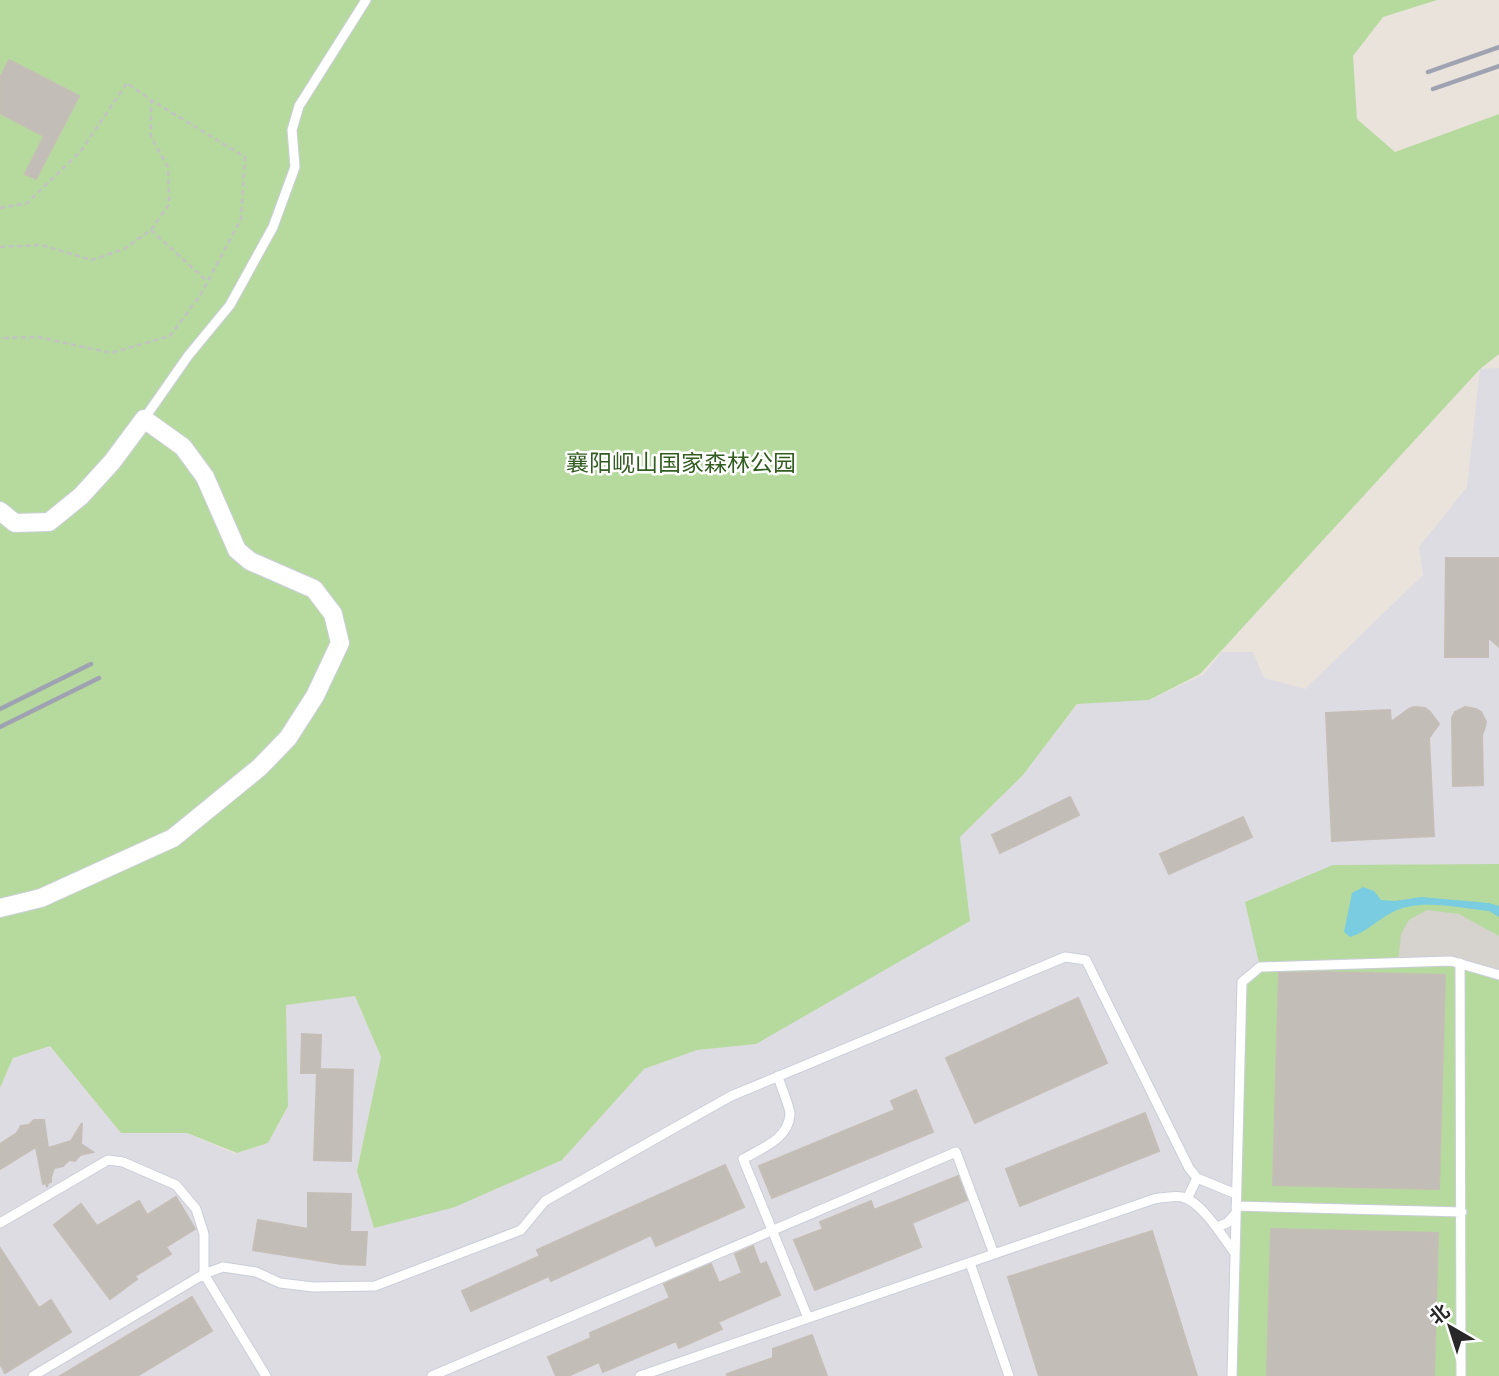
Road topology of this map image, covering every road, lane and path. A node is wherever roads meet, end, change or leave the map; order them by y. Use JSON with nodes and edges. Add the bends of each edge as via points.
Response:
{"nodes":[{"id":1,"x":366,"y":0,"type":"edge"},
{"id":2,"x":151,"y":100,"type":"junction"},
{"id":3,"x":0,"y":208,"type":"edge"},
{"id":4,"x":151,"y":230,"type":"junction"},
{"id":5,"x":0,"y":247,"type":"edge"},
{"id":6,"x":207,"y":281,"type":"junction"},
{"id":7,"x":0,"y":338,"type":"edge"},
{"id":8,"x":144,"y":419,"type":"junction"},
{"id":9,"x":0,"y":511,"type":"edge"},
{"id":10,"x":0,"y":908,"type":"edge"},
{"id":11,"x":1460,"y":963,"type":"junction"},
{"id":12,"x":1499,"y":975,"type":"edge"},
{"id":13,"x":778,"y":1076,"type":"junction"},
{"id":14,"x":1197,"y":1178,"type":"junction"},
{"id":15,"x":1237,"y":1194,"type":"junction"},
{"id":16,"x":1187,"y":1199,"type":"junction"},
{"id":17,"x":1236,"y":1209,"type":"junction"},
{"id":18,"x":1462,"y":1212,"type":"junction"},
{"id":19,"x":0,"y":1223,"type":"edge"},
{"id":20,"x":1217,"y":1227,"type":"junction"},
{"id":21,"x":771,"y":1231,"type":"junction"},
{"id":22,"x":994,"y":1254,"type":"junction"},
{"id":23,"x":1235,"y":1254,"type":"junction"},
{"id":24,"x":970,"y":1262,"type":"junction"},
{"id":25,"x":204,"y":1274,"type":"junction"},
{"id":26,"x":808,"y":1318,"type":"junction"},
{"id":27,"x":33,"y":1376,"type":"edge"},
{"id":28,"x":266,"y":1376,"type":"edge"},
{"id":29,"x":432,"y":1376,"type":"edge"},
{"id":30,"x":640,"y":1376,"type":"edge"},
{"id":31,"x":1009,"y":1376,"type":"edge"},
{"id":32,"x":1232,"y":1376,"type":"edge"},
{"id":33,"x":1461,"y":1376,"type":"edge"}],
"edges":[{"from":1,"to":8,"type":"lane","via":[[299,106],[292,130],[295,167],[273,227],[230,305]]},
{"from":2,"to":3,"type":"path","via":[[127,83],[80,152],[27,203]]},
{"from":2,"to":4,"type":"path","via":[[151,137],[168,167],[169,204]]},
{"from":2,"to":6,"type":"path","via":[[245,157],[241,219]]},
{"from":4,"to":5,"type":"path","via":[[124,250],[92,260],[41,245]]},
{"from":4,"to":6,"type":"path"},
{"from":6,"to":7,"type":"path","via":[[170,335],[111,353],[38,337]]},
{"from":8,"to":9,"type":"street","via":[[112,462],[49,522],[15,523]]},
{"from":8,"to":10,"type":"street","via":[[183,447],[205,477],[237,550],[250,561],[314,590],[333,614],[340,643],[315,696],[288,738],[260,767],[173,838],[41,898]]},
{"from":11,"to":12,"type":"lane"},
{"from":11,"to":15,"type":"lane","via":[[1260,967],[1242,982]]},
{"from":11,"to":18,"type":"lane"},
{"from":13,"to":14,"type":"lane","via":[[1065,957],[1086,960]]},
{"from":13,"to":21,"type":"lane","via":[[790,1114],[784,1133],[743,1159]]},
{"from":13,"to":25,"type":"lane","via":[[731,1096],[545,1201],[521,1230],[375,1286],[280,1283],[256,1272],[223,1267]]},
{"from":14,"to":15,"type":"lane"},
{"from":14,"to":16,"type":"lane"},
{"from":15,"to":17,"type":"lane"},
{"from":16,"to":20,"type":"lane"},
{"from":16,"to":22,"type":"lane","via":[[1154,1199]]},
{"from":17,"to":18,"type":"lane"},
{"from":17,"to":20,"type":"lane","via":[[1227,1223]]},
{"from":17,"to":23,"type":"lane"},
{"from":18,"to":33,"type":"lane"},
{"from":19,"to":25,"type":"lane","via":[[107,1160],[123,1162],[176,1185],[196,1209],[204,1234]]},
{"from":20,"to":23,"type":"lane"},
{"from":21,"to":22,"type":"lane","via":[[956,1152]]},
{"from":21,"to":26,"type":"lane"},
{"from":21,"to":29,"type":"lane"},
{"from":22,"to":24,"type":"lane"},
{"from":23,"to":32,"type":"lane"},
{"from":24,"to":26,"type":"lane"},
{"from":24,"to":31,"type":"lane"},
{"from":25,"to":27,"type":"lane"},
{"from":25,"to":28,"type":"lane"},
{"from":26,"to":30,"type":"lane"}]}
